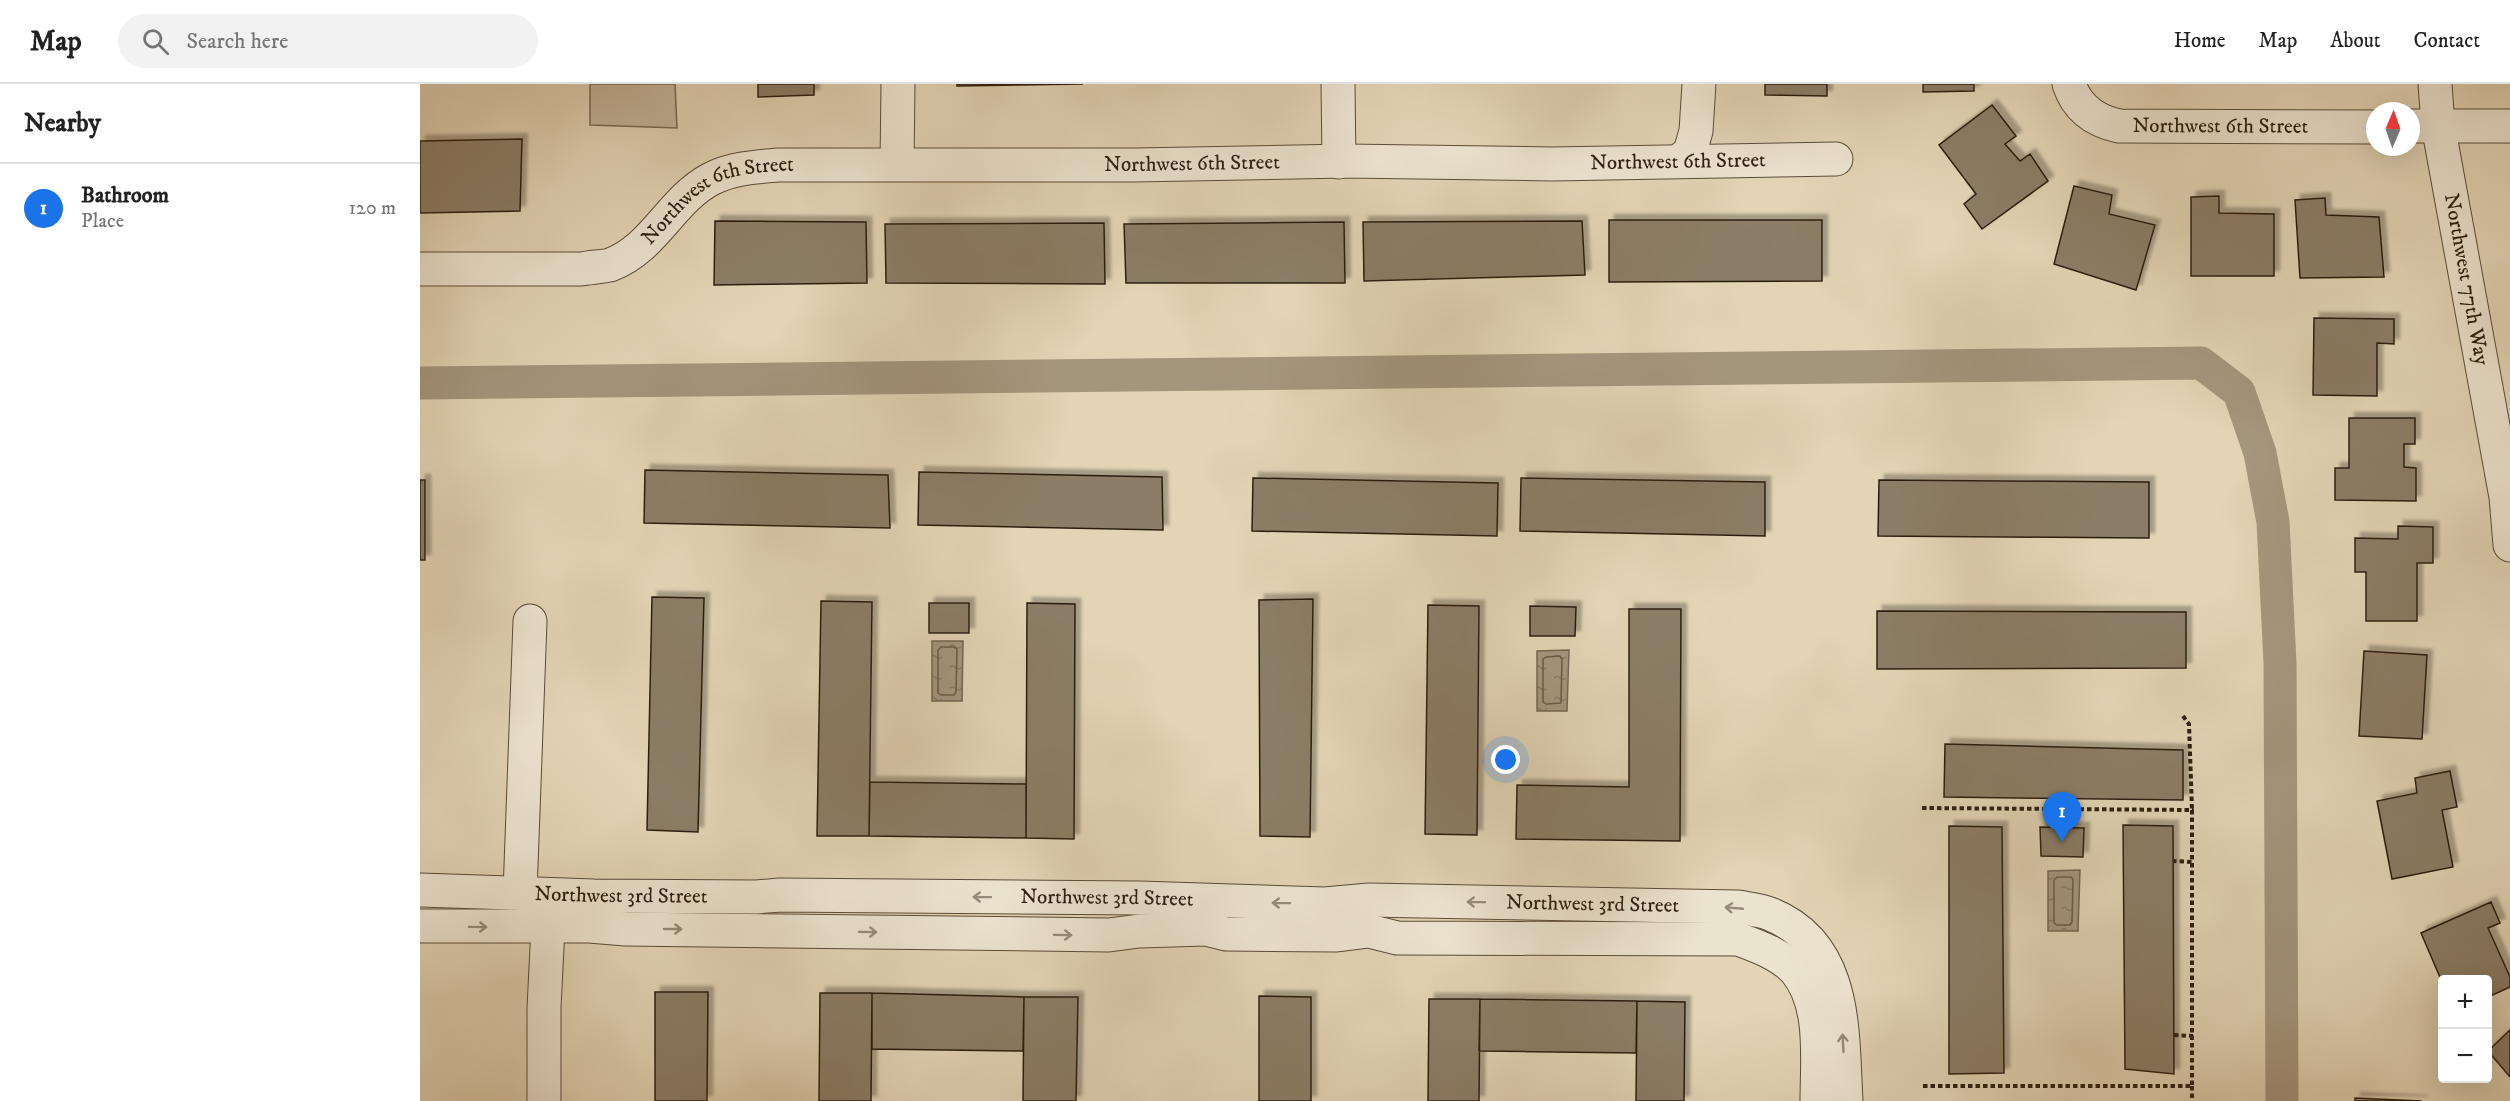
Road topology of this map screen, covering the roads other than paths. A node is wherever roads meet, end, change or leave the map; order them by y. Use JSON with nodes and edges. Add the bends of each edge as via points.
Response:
{"nodes":[{"id":1,"x":898,"y":84,"type":"edge"},
{"id":2,"x":1338,"y":84,"type":"edge"},
{"id":3,"x":1700,"y":84,"type":"edge"},
{"id":4,"x":2435,"y":84,"type":"edge"},
{"id":5,"x":2071,"y":91,"type":"edge"},
{"id":6,"x":2425,"y":126,"type":"edge"},
{"id":7,"x":2510,"y":126,"type":"edge"},
{"id":8,"x":2366,"y":127,"type":"edge"},
{"id":9,"x":1836,"y":159,"type":"dead end"},
{"id":10,"x":1679,"y":161,"type":"junction"},
{"id":11,"x":1340,"y":162,"type":"junction"},
{"id":12,"x":897,"y":164,"type":"junction"},
{"id":13,"x":420,"y":269,"type":"edge"},
{"id":14,"x":2508,"y":497,"type":"edge"},
{"id":15,"x":2510,"y":545,"type":"edge"},
{"id":16,"x":530,"y":621,"type":"dead end"},
{"id":17,"x":420,"y":890,"type":"edge"},
{"id":18,"x":520,"y":893,"type":"junction"},
{"id":19,"x":420,"y":926,"type":"edge"},
{"id":20,"x":548,"y":927,"type":"junction"},
{"id":21,"x":544,"y":1101,"type":"edge"},
{"id":22,"x":1817,"y":1101,"type":"edge"},
{"id":23,"x":1846,"y":1101,"type":"edge"}],
"edges":[{"from":1,"to":12,"type":"street"},
{"from":2,"to":11,"type":"street"},
{"from":3,"to":10,"type":"street","via":[[1696,131],[1690,152]]},
{"from":4,"to":6,"type":"street","name":"Northwest 77th Way"},
{"from":5,"to":8,"type":"street","name":"Northwest 6th Street","via":[[2101,122],[2120,126]]},
{"from":6,"to":7,"type":"street"},
{"from":6,"to":14,"type":"street","name":"Northwest 77th Way"},
{"from":9,"to":10,"type":"street","name":"Northwest 6th Street"},
{"from":10,"to":11,"type":"street","name":"Northwest 6th Street"},
{"from":11,"to":12,"type":"street","name":"Northwest 6th Street"},
{"from":12,"to":13,"type":"street","name":"Northwest 6th Street","via":[[778,165],[741,169],[711,179],[652,237],[609,265],[582,269]]},
{"from":14,"to":15,"type":"street","name":"Northwest 77th Way"},
{"from":16,"to":18,"type":"street"},
{"from":17,"to":18,"type":"street","name":"Northwest 3rd Street"},
{"from":23,"to":18,"type":"street","name":"Northwest 3rd Street","one_way":true,"via":[[1841,1010],[1828,967],[1816,949],[1789,924],[1769,914],[1738,907]]},
{"from":19,"to":20,"type":"street","name":"Northwest 3rd Street","one_way":true},
{"from":20,"to":21,"type":"street","via":[[543,1008]]},
{"from":20,"to":22,"type":"street","name":"Northwest 3rd Street","one_way":true,"via":[[1109,935],[1206,929],[1226,934],[1337,935],[1369,931],[1397,938],[1738,939],[1782,959],[1809,993],[1816,1031]]}]}
